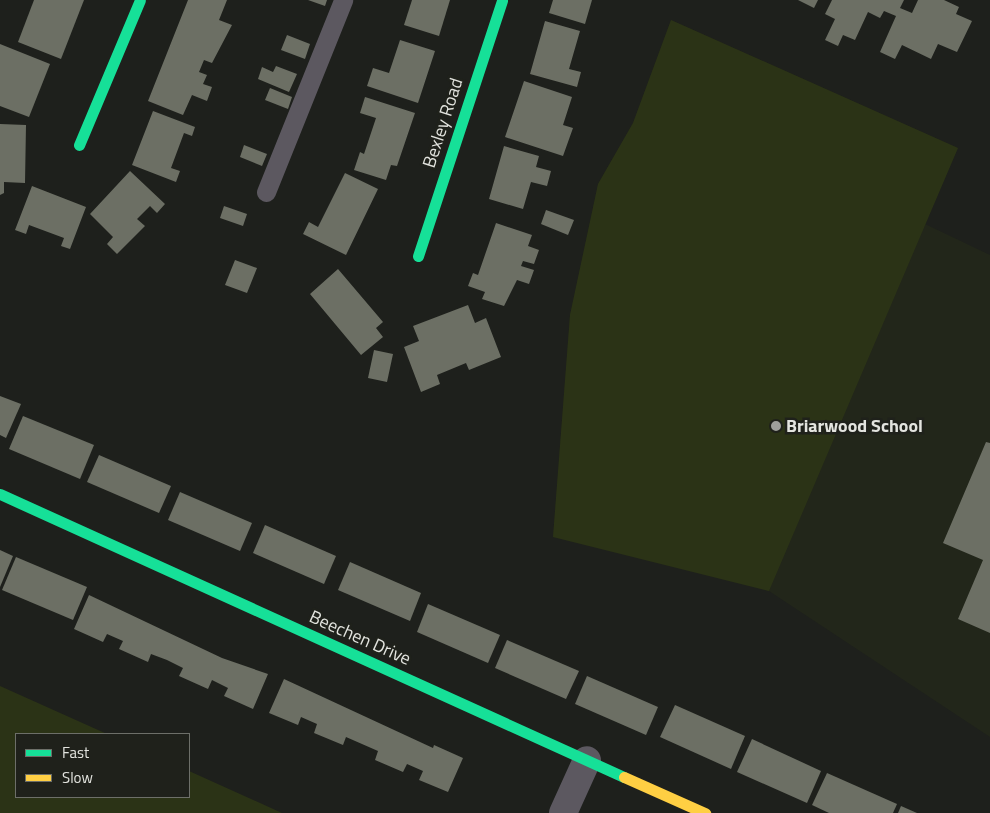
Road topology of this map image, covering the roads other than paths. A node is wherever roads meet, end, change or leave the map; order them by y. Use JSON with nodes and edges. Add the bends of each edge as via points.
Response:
{"nodes":[{"id":1,"x":140,"y":0,"type":"edge"},
{"id":2,"x":343,"y":0,"type":"edge"},
{"id":3,"x":502,"y":0,"type":"edge"},
{"id":4,"x":79,"y":145,"type":"dead end"},
{"id":5,"x":266,"y":192,"type":"dead end"},
{"id":6,"x":418,"y":256,"type":"dead end"},
{"id":7,"x":0,"y":494,"type":"edge"},
{"id":8,"x":587,"y":760,"type":"junction"},
{"id":9,"x":564,"y":813,"type":"edge"},
{"id":10,"x":705,"y":813,"type":"edge"}],
"edges":[{"from":1,"to":4,"type":"street"},
{"from":2,"to":5,"type":"lane"},
{"from":3,"to":6,"type":"street","name":"Bexley Road"},
{"from":7,"to":8,"type":"street","name":"Beechen Drive"},
{"from":8,"to":9,"type":"street"},
{"from":8,"to":10,"type":"street","name":"Beechen Drive"}]}
